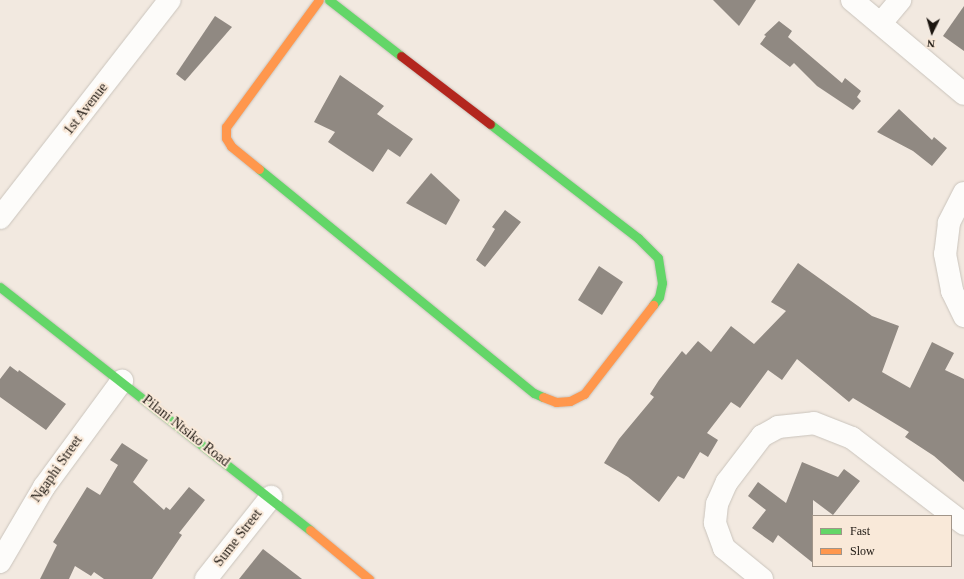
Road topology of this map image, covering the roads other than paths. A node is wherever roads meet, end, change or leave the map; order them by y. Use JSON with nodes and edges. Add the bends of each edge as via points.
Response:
{"nodes":[{"id":1,"x":170,"y":0,"type":"edge"},
{"id":2,"x":319,"y":0,"type":"edge"},
{"id":3,"x":329,"y":0,"type":"edge"},
{"id":4,"x":852,"y":0,"type":"edge"},
{"id":5,"x":900,"y":0,"type":"edge"},
{"id":6,"x":881,"y":23,"type":"junction"},
{"id":7,"x":964,"y":94,"type":"edge"},
{"id":8,"x":964,"y":193,"type":"edge"},
{"id":9,"x":0,"y":218,"type":"edge"},
{"id":10,"x":0,"y":287,"type":"edge"},
{"id":11,"x":964,"y":316,"type":"edge"},
{"id":12,"x":122,"y":381,"type":"junction"},
{"id":13,"x":271,"y":497,"type":"junction"},
{"id":14,"x":964,"y":524,"type":"edge"},
{"id":15,"x":0,"y":562,"type":"edge"},
{"id":16,"x":206,"y":579,"type":"edge"},
{"id":17,"x":369,"y":579,"type":"edge"},
{"id":18,"x":762,"y":579,"type":"edge"}],
"edges":[{"from":1,"to":9,"type":"street","name":"1st Avenue"},
{"from":2,"to":3,"type":"street","via":[[231,117],[226,127],[226,138],[231,146],[534,393],[556,402],[584,394],[659,297],[662,283],[658,258],[638,238]]},
{"from":4,"to":6,"type":"street"},
{"from":5,"to":6,"type":"street"},
{"from":6,"to":7,"type":"street"},
{"from":8,"to":11,"type":"street","via":[[949,223],[945,254],[952,291]]},
{"from":10,"to":12,"type":"street","name":"Pilani Ntsiko Road"},
{"from":12,"to":13,"type":"street","name":"Pilani Ntsiko Road"},
{"from":12,"to":15,"type":"street","name":"Ngaphi Street","via":[[44,487]]},
{"from":13,"to":16,"type":"street","name":"Sume Street"},
{"from":13,"to":17,"type":"street","name":"Pilani Ntsiko Road"},
{"from":14,"to":18,"type":"street","via":[[852,438],[814,423],[778,427],[762,436],[727,482],[716,504],[715,523],[724,548]]}]}
